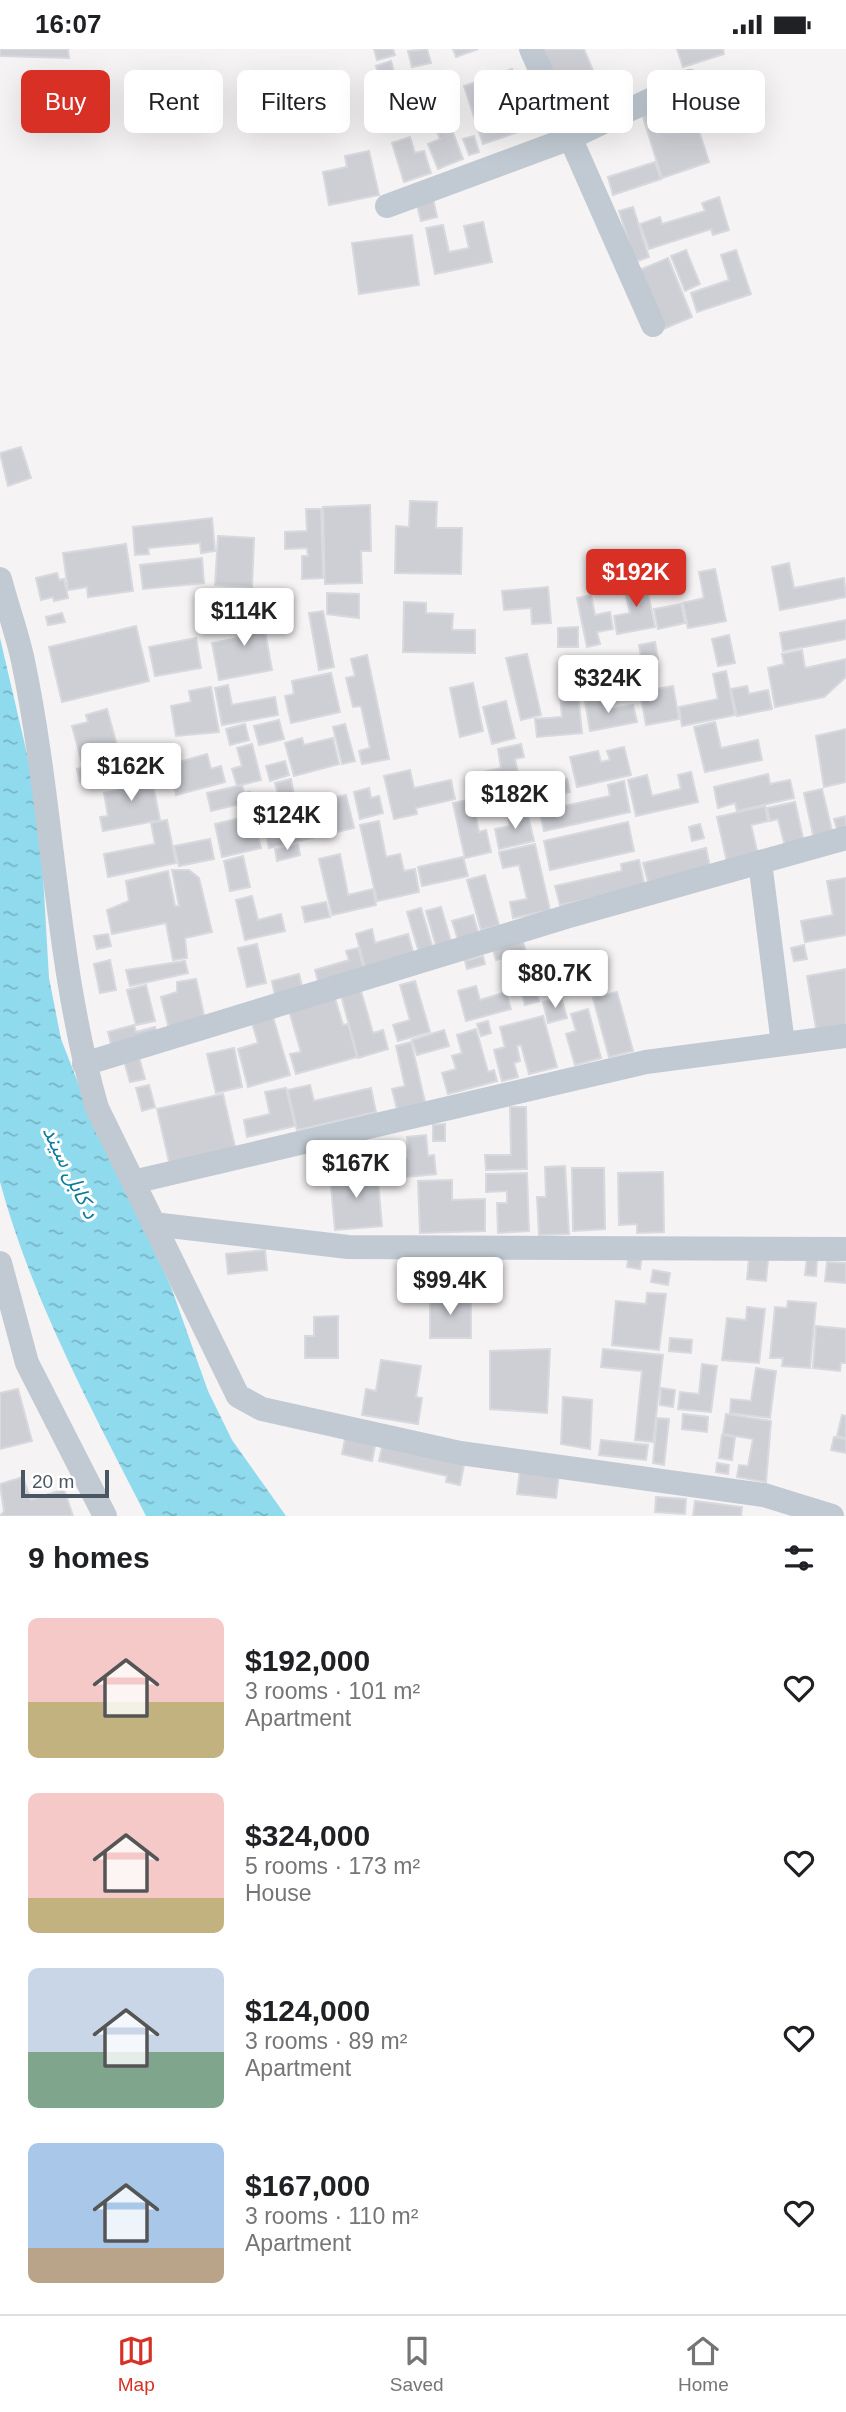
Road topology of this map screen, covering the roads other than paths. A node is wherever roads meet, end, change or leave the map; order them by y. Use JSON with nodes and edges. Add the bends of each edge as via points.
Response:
{"nodes":[{"id":1,"x":531,"y":49,"type":"edge"},
{"id":2,"x":647,"y":101,"type":"edge"},
{"id":3,"x":568,"y":139,"type":"junction"},
{"id":4,"x":387,"y":206,"type":"dead end"},
{"id":5,"x":653,"y":325,"type":"dead end"},
{"id":6,"x":0,"y":579,"type":"edge"},
{"id":7,"x":846,"y":838,"type":"edge"},
{"id":8,"x":760,"y":862,"type":"junction"},
{"id":9,"x":846,"y":1036,"type":"edge"},
{"id":10,"x":783,"y":1044,"type":"junction"},
{"id":11,"x":84,"y":1064,"type":"junction"},
{"id":12,"x":133,"y":1182,"type":"junction"},
{"id":13,"x":153,"y":1224,"type":"junction"},
{"id":14,"x":846,"y":1249,"type":"edge"},
{"id":15,"x":0,"y":1263,"type":"edge"},
{"id":16,"x":105,"y":1516,"type":"edge"},
{"id":17,"x":832,"y":1516,"type":"edge"}],
"edges":[{"from":1,"to":3,"type":"street"},
{"from":2,"to":3,"type":"street"},
{"from":3,"to":4,"type":"street"},
{"from":3,"to":5,"type":"street"},
{"from":6,"to":11,"type":"street","via":[[23,661]]},
{"from":7,"to":8,"type":"street"},
{"from":8,"to":10,"type":"street"},
{"from":8,"to":11,"type":"street"},
{"from":9,"to":10,"type":"street"},
{"from":10,"to":12,"type":"street","via":[[646,1062]]},
{"from":11,"to":12,"type":"street","via":[[97,1108]]},
{"from":12,"to":13,"type":"street"},
{"from":13,"to":14,"type":"street","via":[[348,1247]]},
{"from":13,"to":17,"type":"street","via":[[238,1396],[262,1409],[460,1453],[764,1496]]},
{"from":15,"to":16,"type":"street","via":[[27,1363]]}]}
